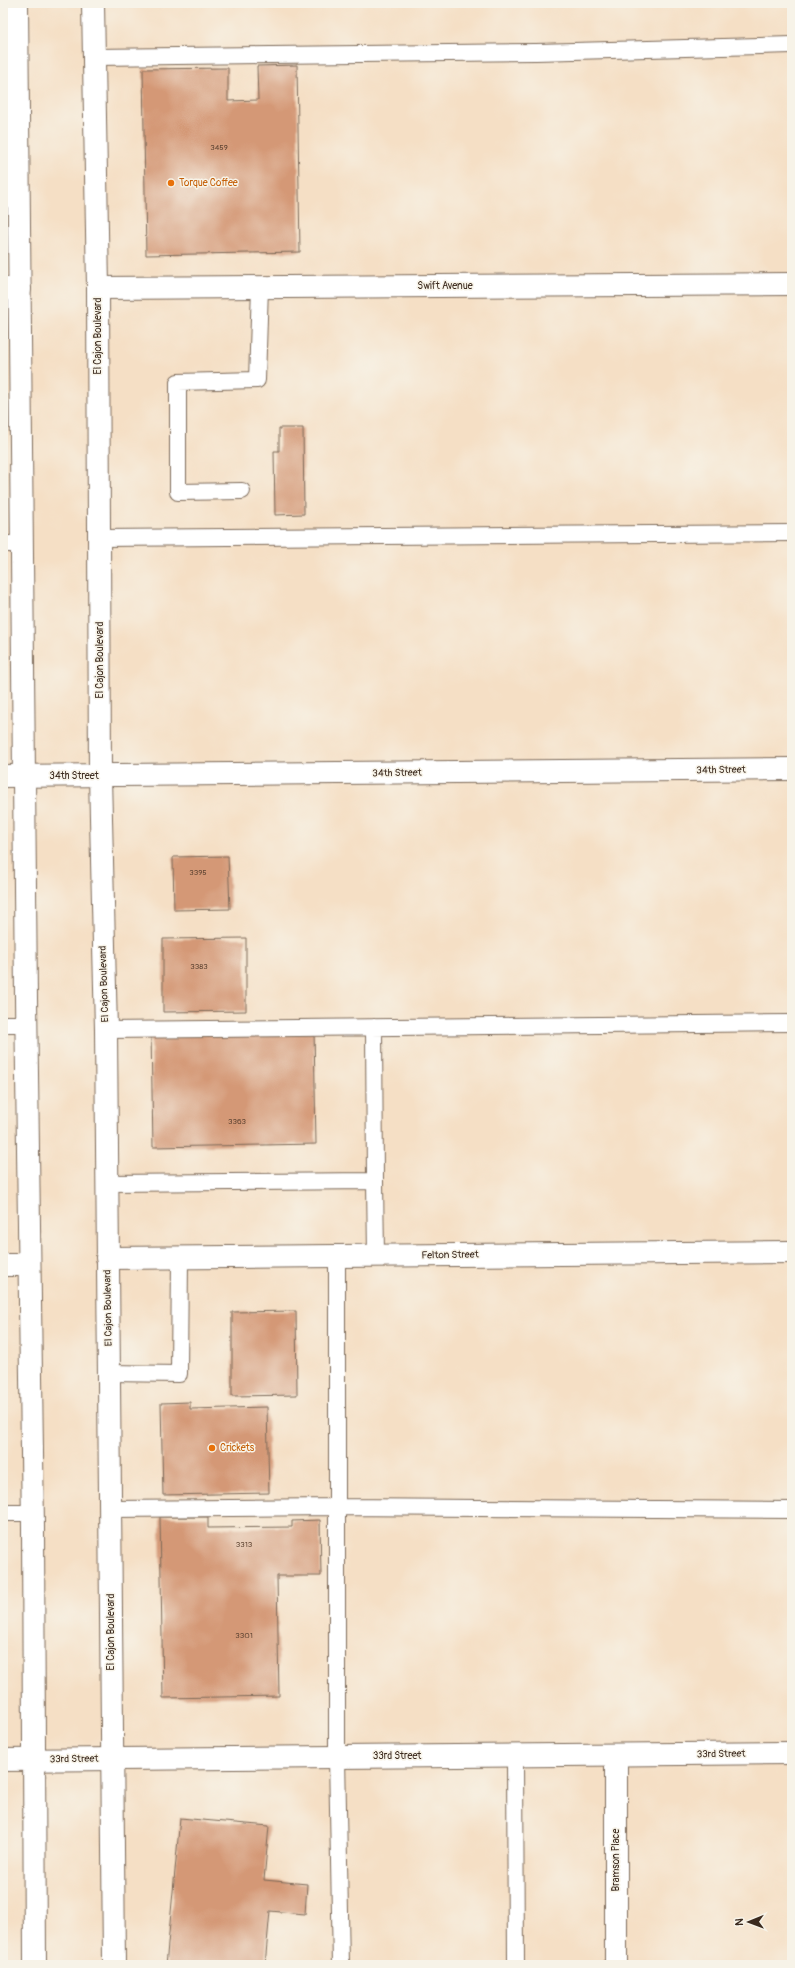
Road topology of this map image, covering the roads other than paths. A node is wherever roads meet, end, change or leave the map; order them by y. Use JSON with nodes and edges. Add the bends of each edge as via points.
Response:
{"nodes":[{"id":1,"x":17,"y":3,"type":"edge"},
{"id":2,"x":93,"y":3,"type":"edge"},
{"id":3,"x":792,"y":45,"type":"edge"},
{"id":4,"x":10,"y":54,"type":"edge"},
{"id":5,"x":94,"y":57,"type":"junction"},
{"id":6,"x":792,"y":284,"type":"edge"},
{"id":7,"x":260,"y":287,"type":"junction"},
{"id":8,"x":98,"y":288,"type":"junction"},
{"id":9,"x":11,"y":289,"type":"edge"},
{"id":10,"x":242,"y":492,"type":"dead end"},
{"id":11,"x":792,"y":533,"type":"edge"},
{"id":12,"x":99,"y":538,"type":"junction"},
{"id":13,"x":13,"y":544,"type":"edge"},
{"id":14,"x":792,"y":769,"type":"edge"},
{"id":15,"x":13,"y":776,"type":"edge"},
{"id":16,"x":100,"y":776,"type":"junction"},
{"id":17,"x":792,"y":1023,"type":"edge"},
{"id":18,"x":3,"y":1024,"type":"edge"},
{"id":19,"x":26,"y":1024,"type":"junction"},
{"id":20,"x":374,"y":1027,"type":"junction"},
{"id":21,"x":106,"y":1030,"type":"junction"},
{"id":22,"x":375,"y":1181,"type":"junction"},
{"id":23,"x":107,"y":1183,"type":"junction"},
{"id":24,"x":792,"y":1252,"type":"edge"},
{"id":25,"x":337,"y":1256,"type":"junction"},
{"id":26,"x":376,"y":1256,"type":"junction"},
{"id":27,"x":180,"y":1257,"type":"junction"},
{"id":28,"x":107,"y":1258,"type":"junction"},
{"id":29,"x":3,"y":1265,"type":"edge"},
{"id":30,"x":29,"y":1265,"type":"junction"},
{"id":31,"x":109,"y":1373,"type":"junction"},
{"id":32,"x":337,"y":1507,"type":"junction"},
{"id":33,"x":111,"y":1509,"type":"junction"},
{"id":34,"x":792,"y":1510,"type":"edge"},
{"id":35,"x":3,"y":1513,"type":"edge"},
{"id":36,"x":32,"y":1513,"type":"junction"},
{"id":37,"x":792,"y":1753,"type":"edge"},
{"id":38,"x":616,"y":1755,"type":"junction"},
{"id":39,"x":515,"y":1756,"type":"junction"},
{"id":40,"x":337,"y":1757,"type":"junction"},
{"id":41,"x":112,"y":1758,"type":"junction"},
{"id":42,"x":3,"y":1760,"type":"edge"},
{"id":43,"x":33,"y":1760,"type":"junction"},
{"id":44,"x":36,"y":1965,"type":"edge"},
{"id":45,"x":114,"y":1965,"type":"edge"},
{"id":46,"x":341,"y":1965,"type":"edge"},
{"id":47,"x":516,"y":1965,"type":"edge"},
{"id":48,"x":616,"y":1965,"type":"edge"}],
"edges":[{"from":1,"to":4,"type":"main road"},
{"from":2,"to":5,"type":"main road","name":"El Cajon Boulevard"},
{"from":3,"to":5,"type":"lane","via":[[544,52]]},
{"from":4,"to":9,"type":"main road"},
{"from":5,"to":8,"type":"main road","name":"El Cajon Boulevard"},
{"from":6,"to":7,"type":"main road","name":"Swift Avenue"},
{"from":7,"to":8,"type":"main road","name":"Swift Avenue"},
{"from":7,"to":10,"type":"lane","via":[[257,380],[178,382],[178,492]]},
{"from":8,"to":12,"type":"main road","name":"El Cajon Boulevard"},
{"from":9,"to":13,"type":"main road"},
{"from":11,"to":12,"type":"lane"},
{"from":12,"to":16,"type":"main road","name":"El Cajon Boulevard"},
{"from":13,"to":15,"type":"main road"},
{"from":14,"to":16,"type":"main road","name":"34th Street"},
{"from":15,"to":16,"type":"main road","name":"34th Street"},
{"from":15,"to":19,"type":"main road"},
{"from":16,"to":21,"type":"main road","name":"El Cajon Boulevard"},
{"from":17,"to":20,"type":"lane"},
{"from":18,"to":19,"type":"lane"},
{"from":19,"to":30,"type":"main road"},
{"from":20,"to":21,"type":"lane"},
{"from":20,"to":22,"type":"lane"},
{"from":21,"to":23,"type":"main road","name":"El Cajon Boulevard"},
{"from":22,"to":23,"type":"lane"},
{"from":22,"to":26,"type":"lane"},
{"from":23,"to":28,"type":"main road","name":"El Cajon Boulevard"},
{"from":24,"to":26,"type":"main road","name":"Felton Street"},
{"from":25,"to":26,"type":"main road","name":"Felton Street"},
{"from":25,"to":27,"type":"main road","name":"Felton Street"},
{"from":25,"to":32,"type":"lane"},
{"from":27,"to":28,"type":"main road","name":"Felton Street"},
{"from":27,"to":31,"type":"lane","via":[[179,1374]]},
{"from":28,"to":31,"type":"main road","name":"El Cajon Boulevard"},
{"from":29,"to":30,"type":"main road"},
{"from":30,"to":36,"type":"main road"},
{"from":31,"to":33,"type":"main road","name":"El Cajon Boulevard"},
{"from":32,"to":33,"type":"lane"},
{"from":32,"to":34,"type":"lane"},
{"from":32,"to":40,"type":"lane"},
{"from":33,"to":41,"type":"main road","name":"El Cajon Boulevard"},
{"from":35,"to":36,"type":"lane"},
{"from":36,"to":43,"type":"main road"},
{"from":37,"to":38,"type":"main road","name":"33rd Street"},
{"from":38,"to":39,"type":"main road","name":"33rd Street"},
{"from":38,"to":48,"type":"main road","name":"Bramson Place"},
{"from":39,"to":40,"type":"main road","name":"33rd Street"},
{"from":39,"to":47,"type":"lane"},
{"from":40,"to":41,"type":"main road","name":"33rd Street"},
{"from":40,"to":46,"type":"lane"},
{"from":41,"to":43,"type":"main road","name":"33rd Street"},
{"from":41,"to":45,"type":"main road","name":"El Cajon Boulevard"},
{"from":42,"to":43,"type":"main road","name":"33rd Street"},
{"from":43,"to":44,"type":"main road"}]}
